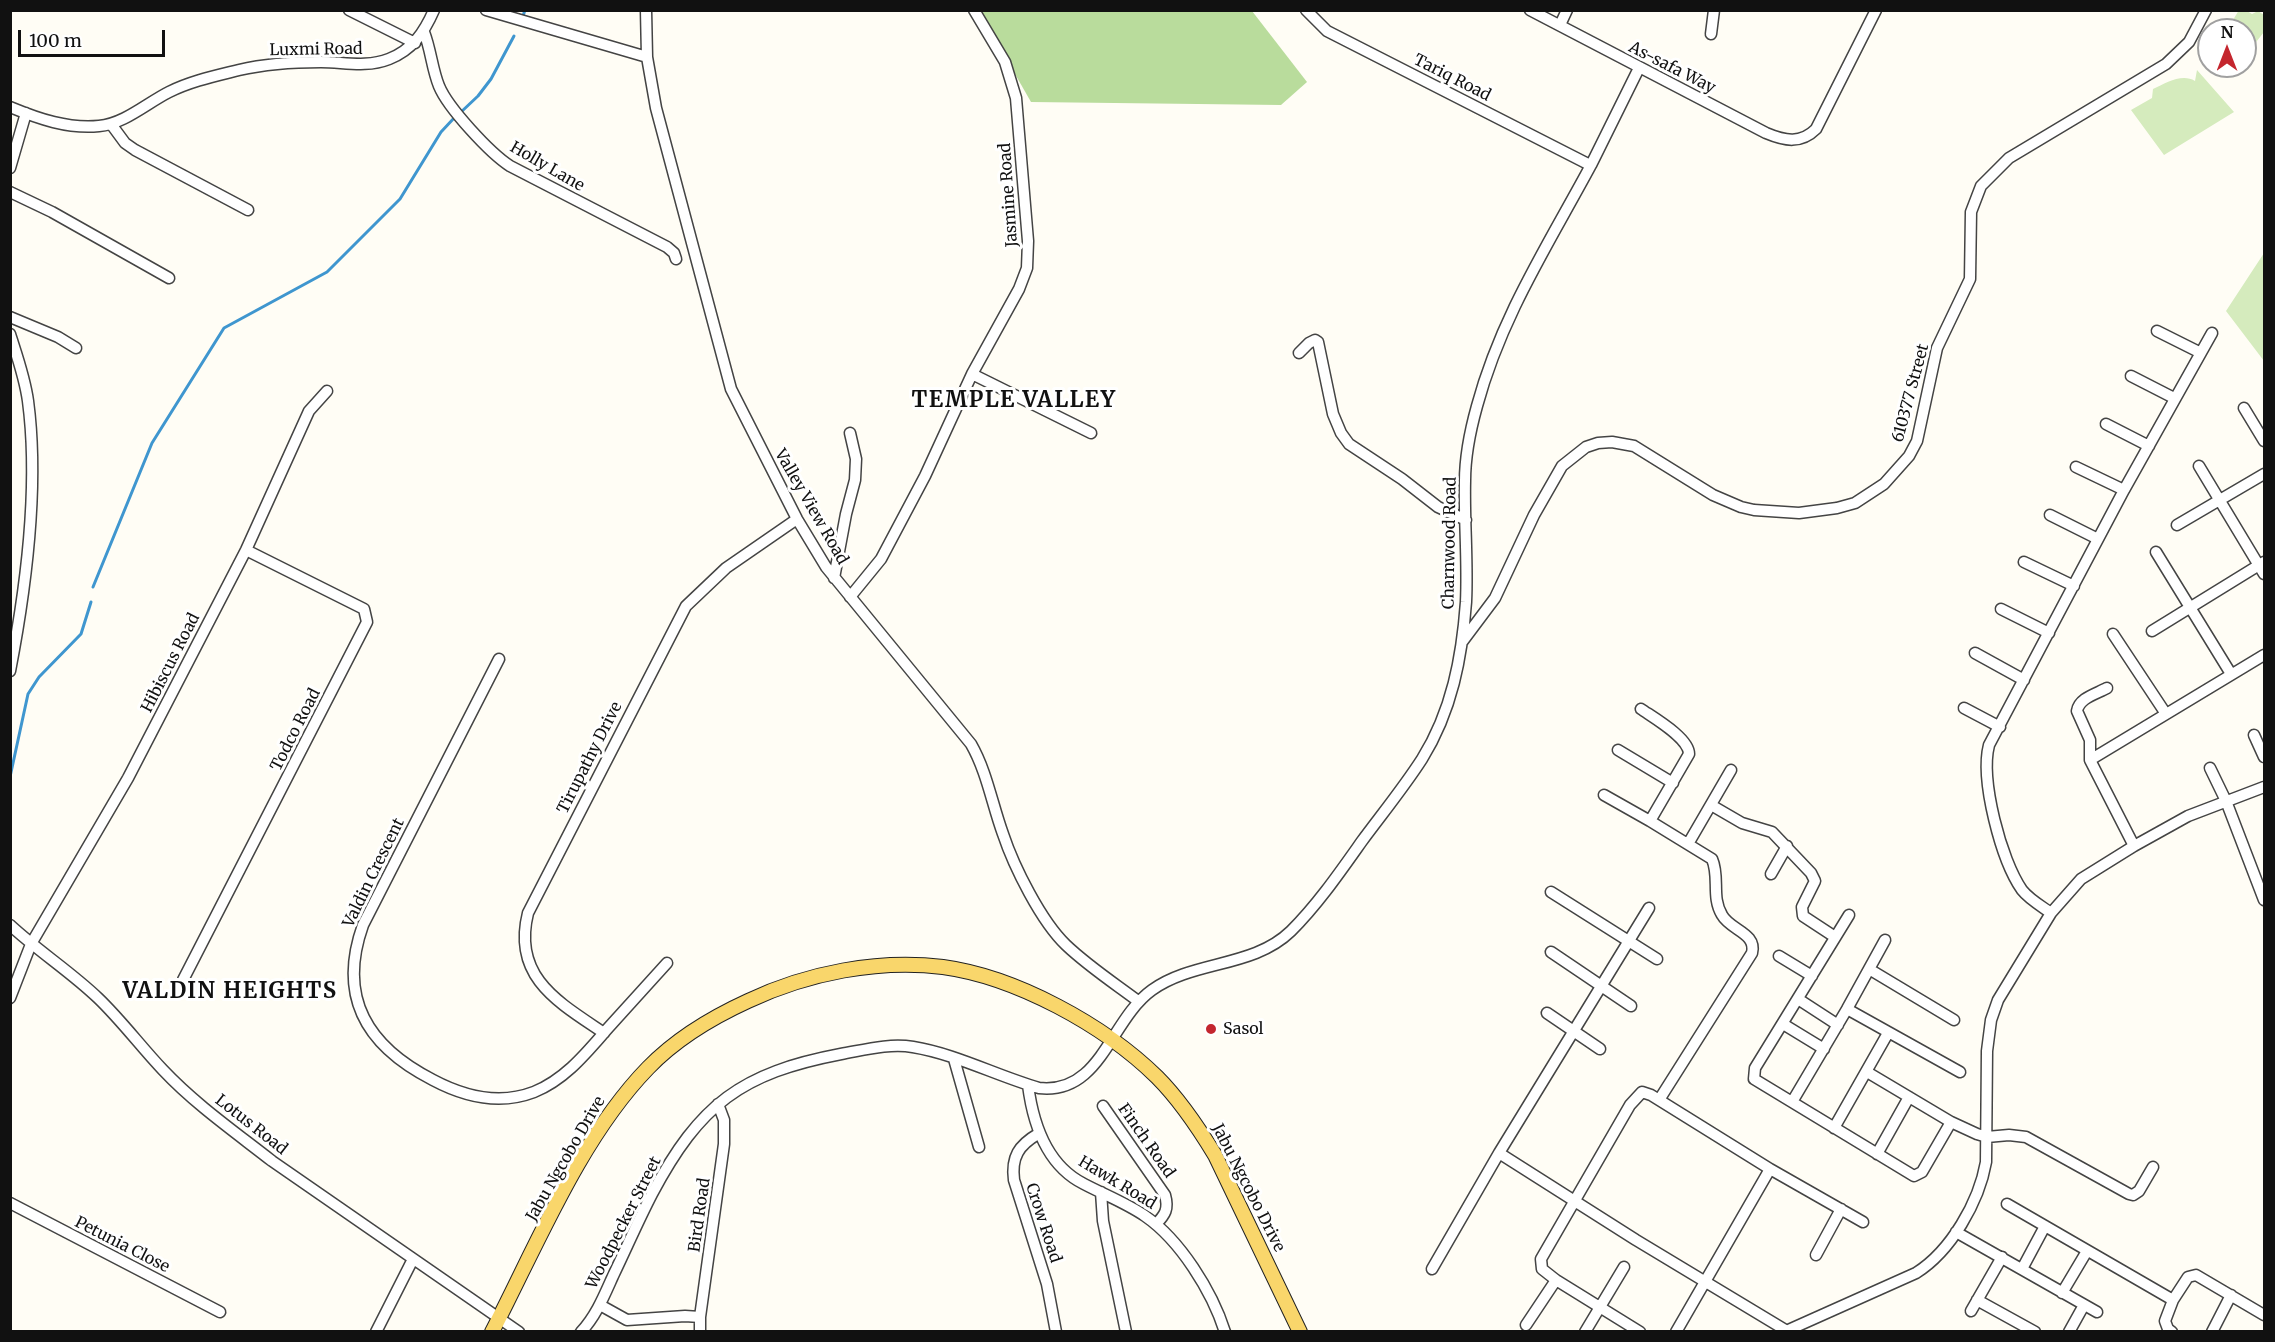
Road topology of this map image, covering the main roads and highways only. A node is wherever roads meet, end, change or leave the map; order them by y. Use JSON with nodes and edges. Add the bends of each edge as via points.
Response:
{"nodes":[{"id":1,"x":492,"y":1332,"type":"edge"},
{"id":2,"x":1300,"y":1332,"type":"edge"}],
"edges":[{"from":1,"to":2,"type":"main road","name":"Jabu Ngcobo Drive","via":[[598,1131],[623,1094],[650,1065],[708,1022],[764,993],[821,975],[915,965],[978,974],[1033,994],[1111,1040],[1156,1077],[1199,1128],[1233,1189]]}]}
